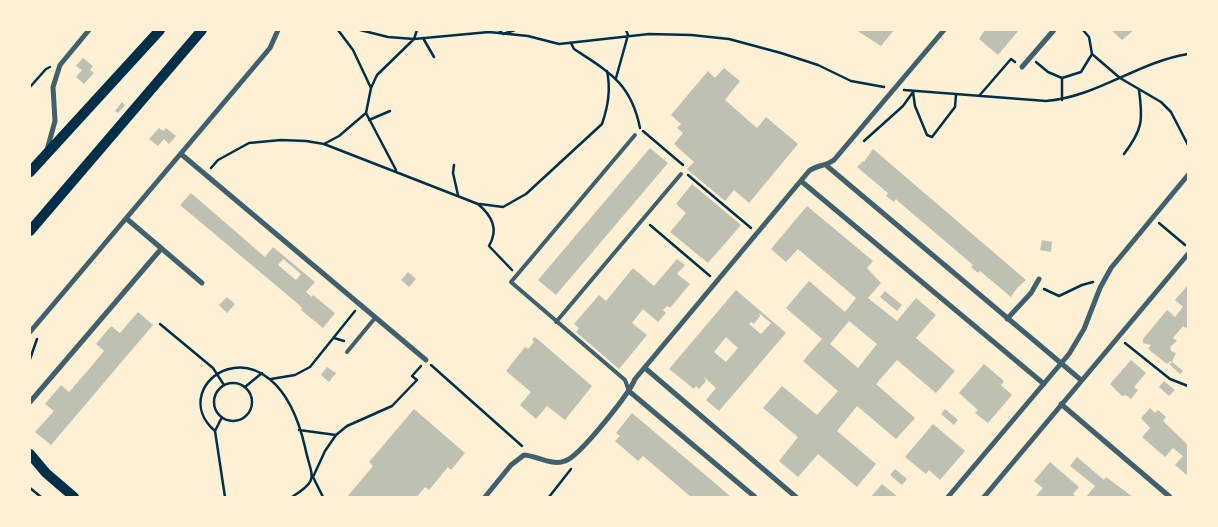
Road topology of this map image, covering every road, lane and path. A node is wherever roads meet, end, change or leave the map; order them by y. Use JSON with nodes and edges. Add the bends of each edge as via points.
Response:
{"nodes":[{"id":1,"x":89,"y":30,"type":"edge"},
{"id":2,"x":160,"y":30,"type":"edge"},
{"id":3,"x":202,"y":30,"type":"edge"},
{"id":4,"x":278,"y":30,"type":"edge"},
{"id":5,"x":338,"y":30,"type":"edge"},
{"id":6,"x":360,"y":30,"type":"edge"},
{"id":7,"x":417,"y":30,"type":"edge"},
{"id":8,"x":499,"y":30,"type":"edge"},
{"id":9,"x":515,"y":30,"type":"edge"},
{"id":10,"x":626,"y":30,"type":"edge"},
{"id":11,"x":944,"y":30,"type":"edge"},
{"id":12,"x":1054,"y":30,"type":"edge"},
{"id":13,"x":1084,"y":30,"type":"edge"},
{"id":14,"x":503,"y":34,"type":"junction"},
{"id":15,"x":628,"y":35,"type":"junction"},
{"id":16,"x":423,"y":38,"type":"junction"},
{"id":17,"x":414,"y":39,"type":"junction"},
{"id":18,"x":572,"y":43,"type":"junction"},
{"id":19,"x":1092,"y":54,"type":"junction"},
{"id":20,"x":1188,"y":54,"type":"edge"},
{"id":21,"x":434,"y":57,"type":"dead end"},
{"id":22,"x":1030,"y":58,"type":"junction"},
{"id":23,"x":60,"y":64,"type":"junction"},
{"id":24,"x":1022,"y":67,"type":"joint"},
{"id":25,"x":607,"y":71,"type":"junction"},
{"id":26,"x":616,"y":78,"type":"junction"},
{"id":27,"x":1062,"y":78,"type":"junction"},
{"id":28,"x":1120,"y":78,"type":"junction"},
{"id":29,"x":30,"y":87,"type":"edge"},
{"id":30,"x":370,"y":88,"type":"junction"},
{"id":31,"x":895,"y":89,"type":"junction"},
{"id":32,"x":1139,"y":90,"type":"junction"},
{"id":33,"x":913,"y":92,"type":"junction"},
{"id":34,"x":956,"y":95,"type":"junction"},
{"id":35,"x":979,"y":96,"type":"junction"},
{"id":36,"x":1062,"y":100,"type":"junction"},
{"id":37,"x":390,"y":111,"type":"dead end"},
{"id":38,"x":366,"y":113,"type":"junction"},
{"id":39,"x":369,"y":120,"type":"junction"},
{"id":40,"x":635,"y":135,"type":"dead end"},
{"id":41,"x":324,"y":144,"type":"junction"},
{"id":42,"x":861,"y":144,"type":"dead end"},
{"id":43,"x":1188,"y":145,"type":"edge"},
{"id":44,"x":46,"y":153,"type":"junction"},
{"id":45,"x":181,"y":154,"type":"junction"},
{"id":46,"x":1124,"y":154,"type":"dead end"},
{"id":47,"x":454,"y":165,"type":"dead end"},
{"id":48,"x":827,"y":166,"type":"junction"},
{"id":49,"x":30,"y":172,"type":"edge"},
{"id":50,"x":397,"y":172,"type":"junction"},
{"id":51,"x":681,"y":174,"type":"dead end"},
{"id":52,"x":206,"y":175,"type":"junction"},
{"id":53,"x":1188,"y":176,"type":"edge"},
{"id":54,"x":801,"y":181,"type":"junction"},
{"id":55,"x":458,"y":195,"type":"junction"},
{"id":56,"x":478,"y":204,"type":"junction"},
{"id":57,"x":1152,"y":217,"type":"junction"},
{"id":58,"x":127,"y":219,"type":"junction"},
{"id":59,"x":643,"y":219,"type":"junction"},
{"id":60,"x":30,"y":231,"type":"edge"},
{"id":61,"x":757,"y":233,"type":"junction"},
{"id":62,"x":161,"y":248,"type":"junction"},
{"id":63,"x":1188,"y":248,"type":"edge"},
{"id":64,"x":1188,"y":254,"type":"edge"},
{"id":65,"x":517,"y":275,"type":"junction"},
{"id":66,"x":1104,"y":280,"type":"junction"},
{"id":67,"x":716,"y":281,"type":"junction"},
{"id":68,"x":1038,"y":282,"type":"joint"},
{"id":69,"x":202,"y":283,"type":"dead end"},
{"id":70,"x":360,"y":305,"type":"junction"},
{"id":71,"x":375,"y":318,"type":"junction"},
{"id":72,"x":1007,"y":319,"type":"junction"},
{"id":73,"x":556,"y":322,"type":"junction"},
{"id":74,"x":160,"y":324,"type":"dead end"},
{"id":75,"x":30,"y":332,"type":"edge"},
{"id":76,"x":1118,"y":337,"type":"junction"},
{"id":77,"x":347,"y":352,"type":"dead end"},
{"id":78,"x":426,"y":360,"type":"junction"},
{"id":79,"x":1061,"y":364,"type":"junction"},
{"id":80,"x":644,"y":368,"type":"junction"},
{"id":81,"x":216,"y":373,"type":"junction"},
{"id":82,"x":262,"y":373,"type":"junction"},
{"id":83,"x":272,"y":379,"type":"junction"},
{"id":84,"x":1081,"y":380,"type":"junction"},
{"id":85,"x":1044,"y":384,"type":"junction"},
{"id":86,"x":224,"y":385,"type":"junction"},
{"id":87,"x":1188,"y":386,"type":"edge"},
{"id":88,"x":245,"y":387,"type":"junction"},
{"id":89,"x":630,"y":392,"type":"junction"},
{"id":90,"x":30,"y":402,"type":"edge"},
{"id":91,"x":1062,"y":404,"type":"junction"},
{"id":92,"x":222,"y":417,"type":"junction"},
{"id":93,"x":299,"y":430,"type":"junction"},
{"id":94,"x":215,"y":431,"type":"junction"},
{"id":95,"x":336,"y":435,"type":"junction"},
{"id":96,"x":578,"y":452,"type":"junction"},
{"id":97,"x":30,"y":454,"type":"edge"},
{"id":98,"x":524,"y":455,"type":"junction"},
{"id":99,"x":30,"y":461,"type":"edge"},
{"id":100,"x":46,"y":474,"type":"junction"},
{"id":101,"x":313,"y":477,"type":"junction"},
{"id":102,"x":30,"y":488,"type":"edge"},
{"id":103,"x":41,"y":497,"type":"edge"},
{"id":104,"x":74,"y":497,"type":"edge"},
{"id":105,"x":226,"y":497,"type":"edge"},
{"id":106,"x":292,"y":497,"type":"edge"},
{"id":107,"x":323,"y":497,"type":"edge"},
{"id":108,"x":485,"y":497,"type":"edge"},
{"id":109,"x":549,"y":497,"type":"edge"},
{"id":110,"x":754,"y":497,"type":"edge"},
{"id":111,"x":796,"y":497,"type":"edge"},
{"id":112,"x":948,"y":497,"type":"edge"},
{"id":113,"x":984,"y":497,"type":"edge"},
{"id":114,"x":1170,"y":497,"type":"edge"}],
"edges":[{"from":1,"to":23,"type":"street"},
{"from":2,"to":44,"type":"main road"},
{"from":3,"to":60,"type":"main road"},
{"from":4,"to":45,"type":"street","via":[[270,48]]},
{"from":5,"to":30,"type":"path","via":[[356,55]]},
{"from":6,"to":17,"type":"path"},
{"from":7,"to":17,"type":"path"},
{"from":8,"to":14,"type":"path"},
{"from":9,"to":14,"type":"path"},
{"from":10,"to":15,"type":"path"},
{"from":11,"to":31,"type":"street"},
{"from":12,"to":22,"type":"street"},
{"from":13,"to":19,"type":"path"},
{"from":14,"to":16,"type":"path","via":[[472,32]]},
{"from":14,"to":18,"type":"path","via":[[559,44]]},
{"from":15,"to":18,"type":"path"},
{"from":15,"to":26,"type":"path"},
{"from":15,"to":31,"type":"path","via":[[729,39],[818,65],[851,81]]},
{"from":16,"to":17,"type":"path"},
{"from":16,"to":21,"type":"path"},
{"from":17,"to":30,"type":"path","via":[[382,70]]},
{"from":18,"to":25,"type":"path","via":[[574,49]]},
{"from":19,"to":27,"type":"path","via":[[1081,72]]},
{"from":19,"to":28,"type":"path"},
{"from":20,"to":28,"type":"path"},
{"from":22,"to":24,"type":"street"},
{"from":22,"to":27,"type":"path"},
{"from":23,"to":29,"type":"path","via":[[46,69]]},
{"from":23,"to":44,"type":"street","via":[[53,87],[55,121]]},
{"from":24,"to":35,"type":"path","via":[[1011,59]]},
{"from":25,"to":26,"type":"path"},
{"from":25,"to":56,"type":"path","via":[[608,108],[602,124],[526,194],[504,207]]},
{"from":26,"to":61,"type":"path","via":[[635,105],[640,129],[686,168],[683,171]]},
{"from":27,"to":36,"type":"path"},
{"from":28,"to":32,"type":"path"},
{"from":28,"to":36,"type":"path"},
{"from":30,"to":38,"type":"path"},
{"from":31,"to":33,"type":"path"},
{"from":31,"to":48,"type":"street"},
{"from":32,"to":43,"type":"path","via":[[1161,102],[1171,112]]},
{"from":32,"to":46,"type":"path","via":[[1141,127]]},
{"from":33,"to":34,"type":"path"},
{"from":33,"to":34,"type":"path","via":[[927,135],[932,137],[955,107]]},
{"from":33,"to":42,"type":"path","via":[[903,106]]},
{"from":34,"to":35,"type":"path"},
{"from":35,"to":36,"type":"path"},
{"from":37,"to":39,"type":"path"},
{"from":38,"to":39,"type":"path"},
{"from":38,"to":41,"type":"path"},
{"from":39,"to":50,"type":"path"},
{"from":40,"to":65,"type":"lane"},
{"from":41,"to":50,"type":"path"},
{"from":41,"to":52,"type":"path","via":[[281,140],[249,143],[218,160]]},
{"from":44,"to":49,"type":"main road"},
{"from":45,"to":52,"type":"street"},
{"from":45,"to":58,"type":"street"},
{"from":47,"to":55,"type":"path"},
{"from":48,"to":54,"type":"street","via":[[814,167]]},
{"from":48,"to":72,"type":"street"},
{"from":50,"to":55,"type":"path"},
{"from":51,"to":59,"type":"lane"},
{"from":52,"to":70,"type":"street"},
{"from":53,"to":57,"type":"street"},
{"from":54,"to":61,"type":"street"},
{"from":54,"to":85,"type":"street"},
{"from":55,"to":56,"type":"path"},
{"from":56,"to":65,"type":"path","via":[[491,217],[494,228],[489,246]]},
{"from":57,"to":63,"type":"path"},
{"from":57,"to":66,"type":"street","via":[[1125,248]]},
{"from":58,"to":62,"type":"street"},
{"from":58,"to":75,"type":"street"},
{"from":59,"to":67,"type":"path"},
{"from":59,"to":73,"type":"lane"},
{"from":61,"to":67,"type":"street"},
{"from":62,"to":69,"type":"street"},
{"from":62,"to":90,"type":"street"},
{"from":64,"to":76,"type":"street"},
{"from":65,"to":73,"type":"lane","via":[[511,282]]},
{"from":66,"to":68,"type":"path","via":[[1082,285],[1059,296]]},
{"from":66,"to":79,"type":"street","via":[[1084,329]]},
{"from":67,"to":80,"type":"street"},
{"from":68,"to":72,"type":"street"},
{"from":70,"to":71,"type":"street"},
{"from":70,"to":83,"type":"path","via":[[310,367],[295,375]]},
{"from":71,"to":77,"type":"lane"},
{"from":71,"to":78,"type":"street"},
{"from":72,"to":79,"type":"street"},
{"from":73,"to":89,"type":"lane","via":[[625,380]]},
{"from":74,"to":81,"type":"path"},
{"from":76,"to":84,"type":"street"},
{"from":76,"to":87,"type":"path","via":[[1170,379]]},
{"from":78,"to":95,"type":"path","via":[[412,376],[417,380],[400,400],[347,426]]},
{"from":78,"to":98,"type":"path","via":[[521,443]]},
{"from":79,"to":84,"type":"street"},
{"from":79,"to":85,"type":"street"},
{"from":80,"to":89,"type":"street"},
{"from":80,"to":111,"type":"street"},
{"from":81,"to":82,"type":"path","via":[[229,367]]},
{"from":81,"to":86,"type":"path"},
{"from":81,"to":94,"type":"path","via":[[202,393],[202,413]]},
{"from":82,"to":83,"type":"path"},
{"from":82,"to":88,"type":"path"},
{"from":83,"to":93,"type":"path"},
{"from":84,"to":91,"type":"street"},
{"from":85,"to":112,"type":"street"},
{"from":86,"to":88,"type":"path","via":[[238,383]]},
{"from":86,"to":92,"type":"path","via":[[214,402]]},
{"from":88,"to":92,"type":"path","via":[[251,397],[247,415],[232,421]]},
{"from":89,"to":96,"type":"street"},
{"from":89,"to":110,"type":"street"},
{"from":91,"to":113,"type":"street"},
{"from":91,"to":114,"type":"street"},
{"from":92,"to":94,"type":"path"},
{"from":93,"to":95,"type":"path"},
{"from":93,"to":101,"type":"path"},
{"from":94,"to":105,"type":"path"},
{"from":95,"to":101,"type":"path"},
{"from":96,"to":98,"type":"street","via":[[568,461],[559,463]]},
{"from":96,"to":109,"type":"path","via":[[570,470]]},
{"from":97,"to":100,"type":"main road"},
{"from":98,"to":108,"type":"street","via":[[511,465]]},
{"from":99,"to":100,"type":"street"},
{"from":100,"to":104,"type":"main road"},
{"from":101,"to":106,"type":"path","via":[[310,485]]},
{"from":101,"to":107,"type":"path"},
{"from":102,"to":103,"type":"path"}]}
